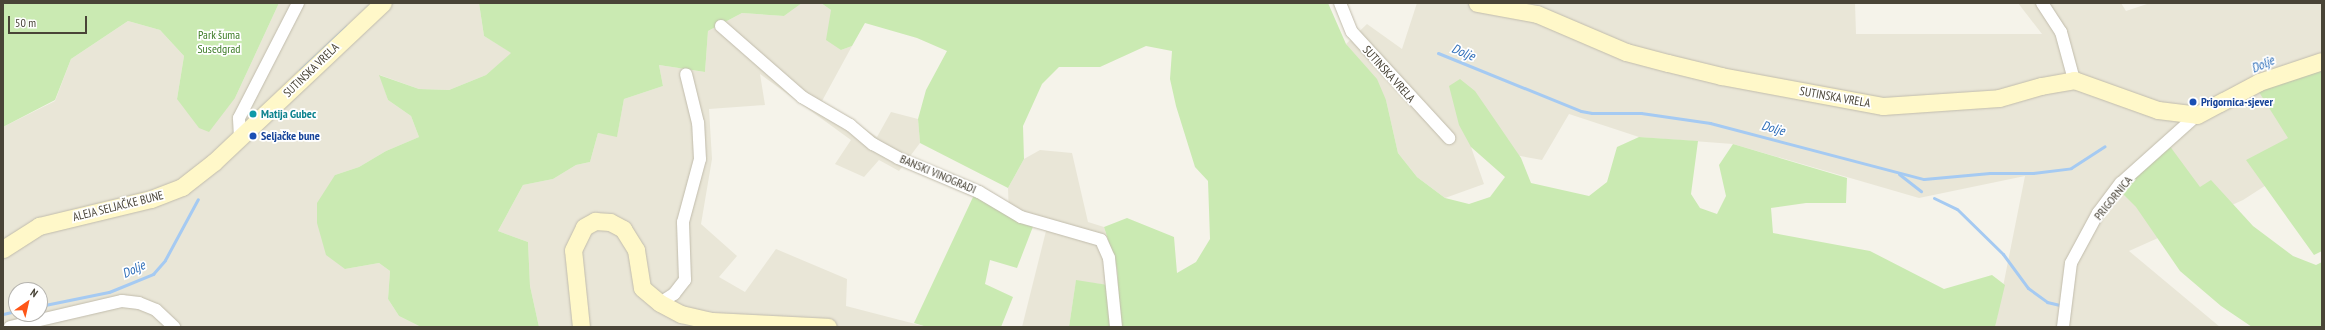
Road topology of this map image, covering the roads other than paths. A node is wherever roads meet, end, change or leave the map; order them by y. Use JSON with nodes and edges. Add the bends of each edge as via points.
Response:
{"nodes":[{"id":1,"x":298,"y":3,"type":"edge"},
{"id":2,"x":383,"y":3,"type":"edge"},
{"id":3,"x":1340,"y":3,"type":"edge"},
{"id":4,"x":1477,"y":3,"type":"edge"},
{"id":5,"x":2042,"y":3,"type":"edge"},
{"id":6,"x":721,"y":26,"type":"dead end"},
{"id":7,"x":2322,"y":61,"type":"edge"},
{"id":8,"x":686,"y":74,"type":"dead end"},
{"id":9,"x":2074,"y":80,"type":"junction"},
{"id":10,"x":2197,"y":115,"type":"junction"},
{"id":11,"x":240,"y":138,"type":"junction"},
{"id":12,"x":1449,"y":138,"type":"dead end"},
{"id":13,"x":3,"y":249,"type":"edge"},
{"id":14,"x":660,"y":303,"type":"junction"},
{"id":15,"x":10,"y":327,"type":"edge"},
{"id":16,"x":174,"y":327,"type":"edge"},
{"id":17,"x":581,"y":327,"type":"edge"},
{"id":18,"x":828,"y":327,"type":"edge"},
{"id":19,"x":1116,"y":327,"type":"edge"},
{"id":20,"x":2063,"y":327,"type":"edge"}],
"edges":[{"from":1,"to":11,"type":"street","via":[[239,118]]},
{"from":2,"to":11,"type":"street","name":"SUTINSKA VRELA"},
{"from":3,"to":12,"type":"street","name":"SUTINSKA VRELA","via":[[1352,32]]},
{"from":4,"to":9,"type":"street","name":"SUTINSKA VRELA","via":[[1542,15],[1626,52],[1668,63],[1722,76],[1883,106],[2000,98]]},
{"from":5,"to":9,"type":"street","via":[[2061,32]]},
{"from":6,"to":19,"type":"street","name":"BANSKI VINOGRADI","via":[[802,97],[886,150],[979,192],[1021,217],[1101,240],[1109,258]]},
{"from":7,"to":10,"type":"street","via":[[2259,82]]},
{"from":8,"to":14,"type":"street","via":[[698,123],[700,159],[683,222],[685,280],[674,294]]},
{"from":9,"to":10,"type":"street","name":"SUTINSKA VRELA","via":[[2158,110]]},
{"from":10,"to":20,"type":"street","name":"PRIGORNICA","via":[[2121,183],[2098,213],[2071,263]]},
{"from":11,"to":13,"type":"street","name":"ALEJA SELJAČKE BUNE","via":[[195,178],[167,194],[39,226]]},
{"from":14,"to":17,"type":"street","via":[[642,288],[636,250],[623,229],[610,222],[595,221],[584,227],[573,250]]},
{"from":14,"to":18,"type":"street","via":[[681,314],[711,321]]},
{"from":15,"to":16,"type":"street","via":[[122,301],[139,303],[156,310]]}]}
